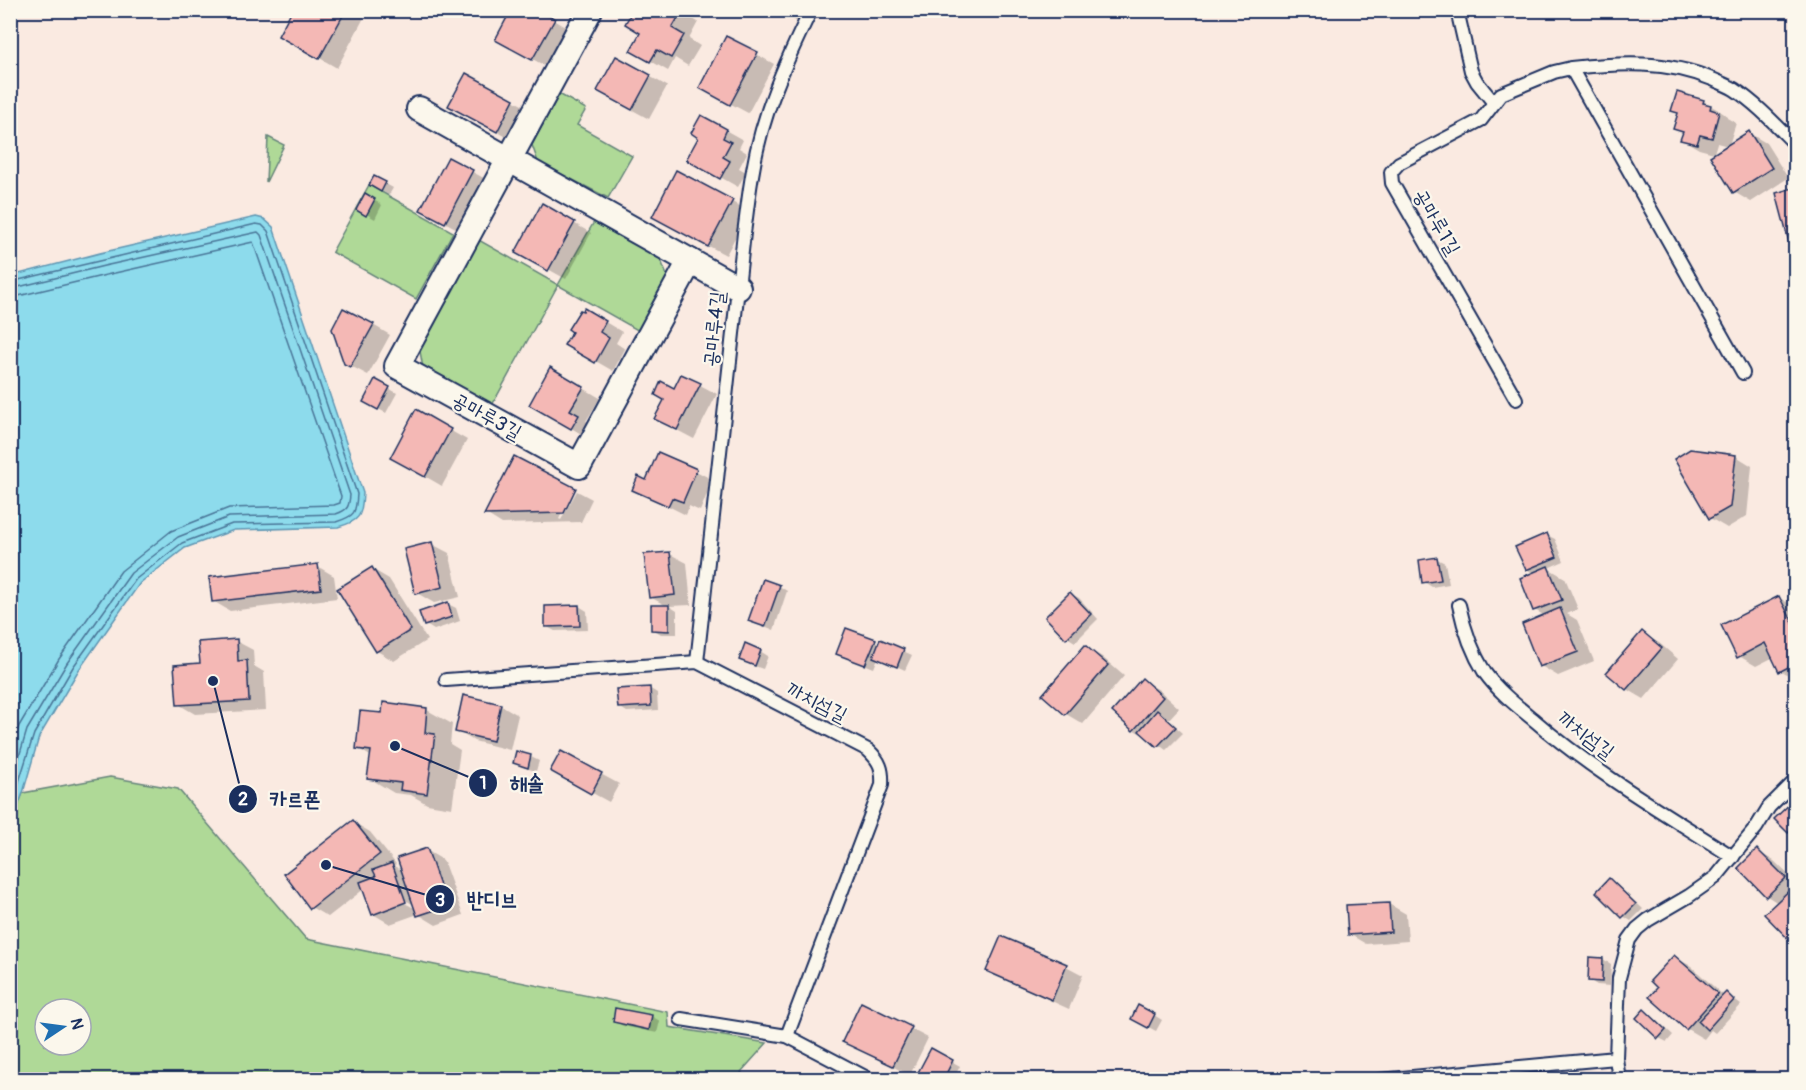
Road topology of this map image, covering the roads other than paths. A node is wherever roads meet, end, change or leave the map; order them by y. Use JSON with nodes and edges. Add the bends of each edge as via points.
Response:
{"nodes":[{"id":1,"x":590,"y":10,"type":"edge"},
{"id":2,"x":811,"y":10,"type":"edge"},
{"id":3,"x":1457,"y":10,"type":"edge"},
{"id":4,"x":1571,"y":68,"type":"junction"},
{"id":5,"x":1494,"y":103,"type":"junction"},
{"id":6,"x":419,"y":109,"type":"dead end"},
{"id":7,"x":1796,"y":145,"type":"edge"},
{"id":8,"x":508,"y":160,"type":"junction"},
{"id":9,"x":690,"y":261,"type":"junction"},
{"id":10,"x":738,"y":288,"type":"junction"},
{"id":11,"x":1743,"y":373,"type":"dead end"},
{"id":12,"x":1516,"y":399,"type":"dead end"},
{"id":13,"x":1459,"y":605,"type":"dead end"},
{"id":14,"x":697,"y":662,"type":"junction"},
{"id":15,"x":446,"y":680,"type":"dead end"},
{"id":16,"x":1796,"y":780,"type":"edge"},
{"id":17,"x":1733,"y":857,"type":"junction"},
{"id":18,"x":681,"y":1019,"type":"dead end"},
{"id":19,"x":787,"y":1036,"type":"junction"},
{"id":20,"x":1616,"y":1058,"type":"junction"},
{"id":21,"x":871,"y":1080,"type":"edge"},
{"id":22,"x":1380,"y":1080,"type":"edge"},
{"id":23,"x":1619,"y":1080,"type":"edge"}],
"edges":[{"from":1,"to":8,"type":"street","name":"공마루3길"},
{"from":2,"to":10,"type":"lane","name":"공마루4길","via":[[785,64],[765,120],[753,168]]},
{"from":3,"to":5,"type":"lane","via":[[1471,71]]},
{"from":4,"to":5,"type":"lane","name":"공마루1길","via":[[1501,94]]},
{"from":4,"to":7,"type":"lane","name":"공마루1길","via":[[1659,64],[1697,73],[1733,88],[1762,110]]},
{"from":4,"to":11,"type":"lane"},
{"from":5,"to":12,"type":"lane","name":"공마루1길","via":[[1481,120],[1399,163],[1391,171],[1392,183]]},
{"from":6,"to":8,"type":"street"},
{"from":8,"to":9,"type":"street"},
{"from":8,"to":9,"type":"street","name":"공마루3길","via":[[397,366],[579,466]]},
{"from":9,"to":10,"type":"street"},
{"from":10,"to":14,"type":"lane","name":"공마루4길"},
{"from":13,"to":17,"type":"lane","name":"까치섬길","via":[[1472,649],[1486,674],[1509,699],[1564,746]]},
{"from":14,"to":15,"type":"lane"},
{"from":14,"to":19,"type":"lane","name":"까치섬길","via":[[868,750],[878,759],[883,772],[882,785]]},
{"from":16,"to":17,"type":"lane","via":[[1769,807]]},
{"from":17,"to":20,"type":"lane","via":[[1716,877],[1648,920],[1629,940],[1619,978]]},
{"from":18,"to":19,"type":"lane"},
{"from":19,"to":21,"type":"lane"},
{"from":20,"to":22,"type":"lane"},
{"from":20,"to":23,"type":"lane"}]}
